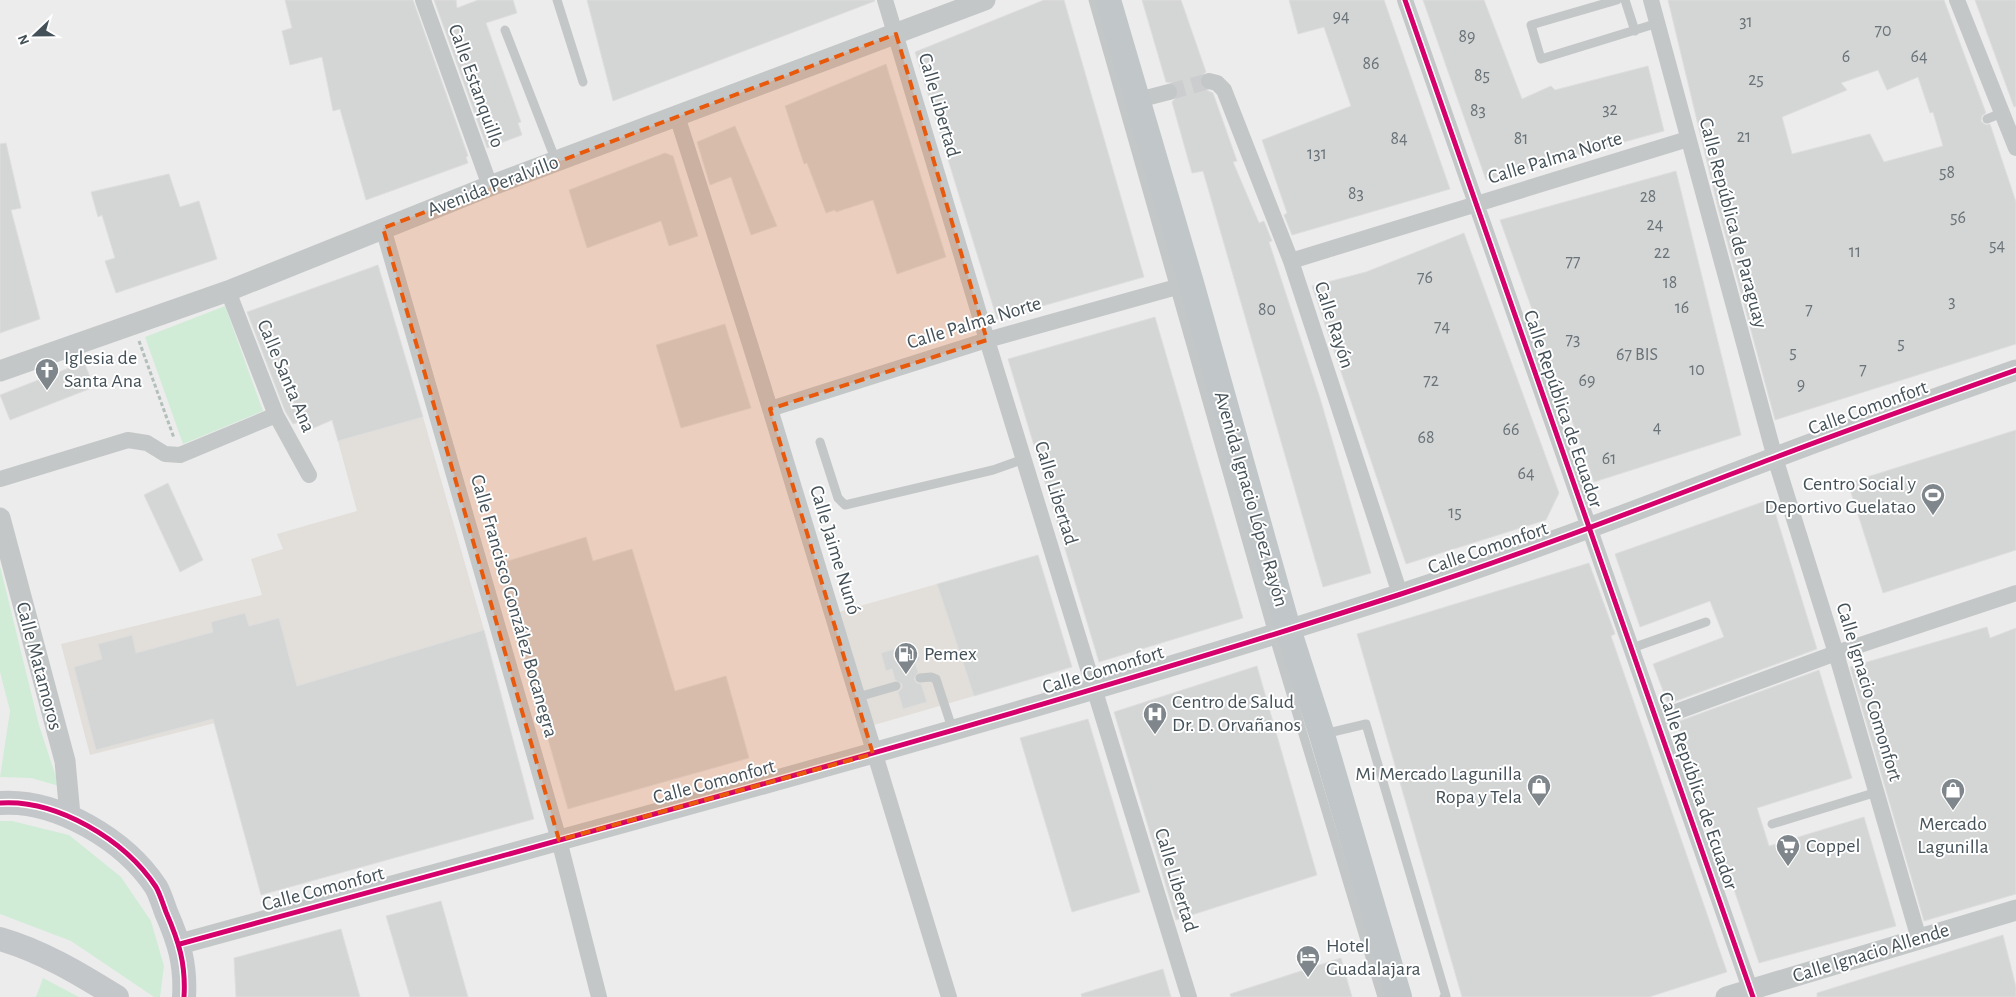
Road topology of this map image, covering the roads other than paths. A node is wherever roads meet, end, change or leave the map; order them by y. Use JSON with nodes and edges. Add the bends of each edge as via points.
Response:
{"nodes":[{"id":1,"x":423,"y":0,"type":"edge"},
{"id":2,"x":558,"y":0,"type":"edge"},
{"id":3,"x":886,"y":0,"type":"edge"},
{"id":4,"x":985,"y":0,"type":"edge"},
{"id":5,"x":1093,"y":0,"type":"edge"},
{"id":6,"x":1108,"y":0,"type":"edge"},
{"id":7,"x":1405,"y":0,"type":"edge"},
{"id":8,"x":1617,"y":0,"type":"edge"},
{"id":9,"x":1625,"y":0,"type":"edge"},
{"id":10,"x":1651,"y":0,"type":"edge"},
{"id":11,"x":1957,"y":0,"type":"edge"},
{"id":12,"x":1658,"y":24,"type":"junction"},
{"id":13,"x":505,"y":30,"type":"dead end"},
{"id":14,"x":1635,"y":31,"type":"junction"},
{"id":15,"x":896,"y":34,"type":"junction"},
{"id":16,"x":1209,"y":81,"type":"dead end"},
{"id":17,"x":583,"y":82,"type":"dead end"},
{"id":18,"x":1169,"y":92,"type":"tunnel mouth"},
{"id":19,"x":1138,"y":100,"type":"junction"},
{"id":20,"x":2004,"y":112,"type":"junction"},
{"id":21,"x":677,"y":116,"type":"junction"},
{"id":22,"x":1987,"y":120,"type":"dead end"},
{"id":23,"x":1688,"y":139,"type":"junction"},
{"id":24,"x":2016,"y":148,"type":"edge"},
{"id":25,"x":556,"y":161,"type":"junction"},
{"id":26,"x":490,"y":186,"type":"junction"},
{"id":27,"x":1478,"y":205,"type":"junction"},
{"id":28,"x":384,"y":228,"type":"junction"},
{"id":29,"x":1291,"y":261,"type":"junction"},
{"id":30,"x":1183,"y":285,"type":"junction"},
{"id":31,"x":228,"y":291,"type":"junction"},
{"id":32,"x":987,"y":340,"type":"junction"},
{"id":33,"x":0,"y":370,"type":"edge"},
{"id":34,"x":2016,"y":370,"type":"edge"},
{"id":35,"x":770,"y":410,"type":"junction"},
{"id":36,"x":276,"y":415,"type":"junction"},
{"id":37,"x":820,"y":442,"type":"dead end"},
{"id":38,"x":1775,"y":458,"type":"junction"},
{"id":39,"x":1024,"y":459,"type":"junction"},
{"id":40,"x":309,"y":475,"type":"dead end"},
{"id":41,"x":0,"y":479,"type":"edge"},
{"id":42,"x":0,"y":518,"type":"edge"},
{"id":43,"x":1589,"y":529,"type":"junction"},
{"id":44,"x":2016,"y":593,"type":"edge"},
{"id":45,"x":1400,"y":594,"type":"junction"},
{"id":46,"x":1706,"y":622,"type":"dead end"},
{"id":47,"x":1280,"y":632,"type":"junction"},
{"id":48,"x":1632,"y":648,"type":"junction"},
{"id":49,"x":1836,"y":652,"type":"junction"},
{"id":50,"x":920,"y":678,"type":"dead end"},
{"id":51,"x":896,"y":686,"type":"dead end"},
{"id":52,"x":1095,"y":688,"type":"junction"},
{"id":53,"x":858,"y":697,"type":"junction"},
{"id":54,"x":1657,"y":719,"type":"junction"},
{"id":55,"x":953,"y":731,"type":"junction"},
{"id":56,"x":1322,"y":735,"type":"junction"},
{"id":57,"x":873,"y":754,"type":"junction"},
{"id":58,"x":1877,"y":792,"type":"junction"},
{"id":59,"x":0,"y":803,"type":"edge"},
{"id":60,"x":70,"y":815,"type":"junction"},
{"id":61,"x":1772,"y":824,"type":"dead end"},
{"id":62,"x":559,"y":840,"type":"junction"},
{"id":63,"x":2016,"y":910,"type":"edge"},
{"id":64,"x":0,"y":939,"type":"edge"},
{"id":65,"x":1920,"y":939,"type":"junction"},
{"id":66,"x":180,"y":944,"type":"junction"},
{"id":67,"x":1752,"y":993,"type":"edge"},
{"id":68,"x":117,"y":997,"type":"edge"},
{"id":69,"x":184,"y":997,"type":"edge"},
{"id":70,"x":599,"y":997,"type":"edge"},
{"id":71,"x":949,"y":997,"type":"edge"},
{"id":72,"x":1189,"y":997,"type":"edge"},
{"id":73,"x":1382,"y":997,"type":"edge"},
{"id":74,"x":1399,"y":997,"type":"edge"},
{"id":75,"x":1444,"y":997,"type":"edge"},
{"id":76,"x":1726,"y":997,"type":"edge"}],
"edges":[{"from":1,"to":26,"type":"street","name":"Calle Estanquillo"},
{"from":2,"to":17,"type":"lane"},
{"from":3,"to":15,"type":"street","name":"Calle Libertad"},
{"from":4,"to":15,"type":"street","name":"Avenida Peralvillo"},
{"from":5,"to":30,"type":"lane"},
{"from":6,"to":19,"type":"main road","name":"Avenida Ignacio López Rayón"},
{"from":7,"to":27,"type":"street","name":"Calle República de Ecuador"},
{"from":8,"to":14,"type":"lane","via":[[1531,25],[1541,59]]},
{"from":9,"to":14,"type":"lane"},
{"from":10,"to":12,"type":"street","name":"Calle República de Paraguay"},
{"from":11,"to":20,"type":"street"},
{"from":12,"to":14,"type":"lane"},
{"from":12,"to":23,"type":"street","name":"Calle República de Paraguay"},
{"from":13,"to":25,"type":"lane"},
{"from":15,"to":21,"type":"street","name":"Avenida Peralvillo"},
{"from":15,"to":32,"type":"street","name":"Calle Libertad"},
{"from":16,"to":29,"type":"street","name":"Calle Rayón","via":[[1224,90]]},
{"from":18,"to":19,"type":"street"},
{"from":19,"to":30,"type":"main road","name":"Avenida Ignacio López Rayón"},
{"from":20,"to":22,"type":"lane"},
{"from":20,"to":24,"type":"street"},
{"from":21,"to":25,"type":"street","name":"Avenida Peralvillo"},
{"from":21,"to":35,"type":"street","name":"Calle Jaime Nunó"},
{"from":23,"to":27,"type":"street","name":"Calle Palma Norte"},
{"from":23,"to":38,"type":"street","name":"Calle República de Paraguay"},
{"from":25,"to":26,"type":"street","name":"Avenida Peralvillo"},
{"from":26,"to":28,"type":"street","name":"Avenida Peralvillo"},
{"from":27,"to":29,"type":"street","name":"Calle Palma Norte"},
{"from":27,"to":43,"type":"street","name":"Calle República de Ecuador"},
{"from":28,"to":31,"type":"street","name":"Avenida Peralvillo"},
{"from":28,"to":62,"type":"street","name":"Calle Francisco González Bocanegra"},
{"from":29,"to":45,"type":"street","name":"Calle Rayón"},
{"from":30,"to":32,"type":"street","name":"Calle Palma Norte"},
{"from":30,"to":47,"type":"main road","name":"Avenida Ignacio López Rayón"},
{"from":31,"to":33,"type":"street","name":"Avenida Peralvillo"},
{"from":31,"to":36,"type":"street","name":"Calle Santa Ana"},
{"from":32,"to":35,"type":"street","name":"Calle Palma Norte"},
{"from":32,"to":39,"type":"street","name":"Calle Libertad"},
{"from":34,"to":38,"type":"street","name":"Calle Comonfort"},
{"from":35,"to":53,"type":"street","name":"Calle Jaime Nunó"},
{"from":36,"to":40,"type":"street","name":"Calle Santa Ana"},
{"from":36,"to":41,"type":"street","via":[[180,455],[165,454],[147,443],[128,440]]},
{"from":37,"to":39,"type":"lane","via":[[838,498],[845,505],[993,470]]},
{"from":38,"to":43,"type":"street","name":"Calle Comonfort"},
{"from":38,"to":49,"type":"street","name":"Calle Ignacio Comonfort"},
{"from":39,"to":52,"type":"street","name":"Calle Libertad"},
{"from":42,"to":60,"type":"street","name":"Calle Matamoros","via":[[65,762]]},
{"from":43,"to":45,"type":"street","name":"Calle Comonfort"},
{"from":43,"to":48,"type":"street","name":"Calle República de Ecuador"},
{"from":44,"to":49,"type":"street"},
{"from":45,"to":47,"type":"street","name":"Calle Comonfort"},
{"from":46,"to":48,"type":"lane"},
{"from":47,"to":52,"type":"street","name":"Calle Comonfort"},
{"from":47,"to":56,"type":"main road","name":"Avenida Ignacio López Rayón"},
{"from":47,"to":73,"type":"lane"},
{"from":48,"to":54,"type":"street","name":"Calle República de Ecuador"},
{"from":49,"to":54,"type":"street"},
{"from":49,"to":58,"type":"street","name":"Calle Ignacio Comonfort"},
{"from":50,"to":55,"type":"lane","via":[[936,679]]},
{"from":51,"to":53,"type":"lane"},
{"from":52,"to":55,"type":"street","name":"Calle Comonfort"},
{"from":52,"to":72,"type":"street","name":"Calle Libertad"},
{"from":53,"to":57,"type":"street","name":"Calle Jaime Nunó"},
{"from":54,"to":67,"type":"street","name":"Calle República de Ecuador"},
{"from":55,"to":57,"type":"street","name":"Calle Comonfort"},
{"from":56,"to":74,"type":"main road","name":"Avenida Ignacio López Rayón"},
{"from":56,"to":75,"type":"lane","via":[[1366,724]]},
{"from":57,"to":62,"type":"street","name":"Calle Comonfort"},
{"from":57,"to":71,"type":"street","name":"Calle Jaime Nunó"},
{"from":58,"to":61,"type":"lane"},
{"from":58,"to":65,"type":"street","name":"Calle Ignacio Comonfort"},
{"from":59,"to":60,"type":"main road","via":[[15,802]]},
{"from":60,"to":66,"type":"main road","via":[[118,845],[156,887]]},
{"from":62,"to":66,"type":"street","name":"Calle Comonfort"},
{"from":62,"to":70,"type":"street","name":"Calle Francisco González Bocanegra"},
{"from":63,"to":65,"type":"street","name":"Calle Ignacio Allende"},
{"from":64,"to":68,"type":"main road","via":[[44,956]]},
{"from":65,"to":67,"type":"street","name":"Calle Ignacio Allende"},
{"from":66,"to":69,"type":"main road"},
{"from":67,"to":76,"type":"street","name":"Calle Ignacio Allende"}]}
